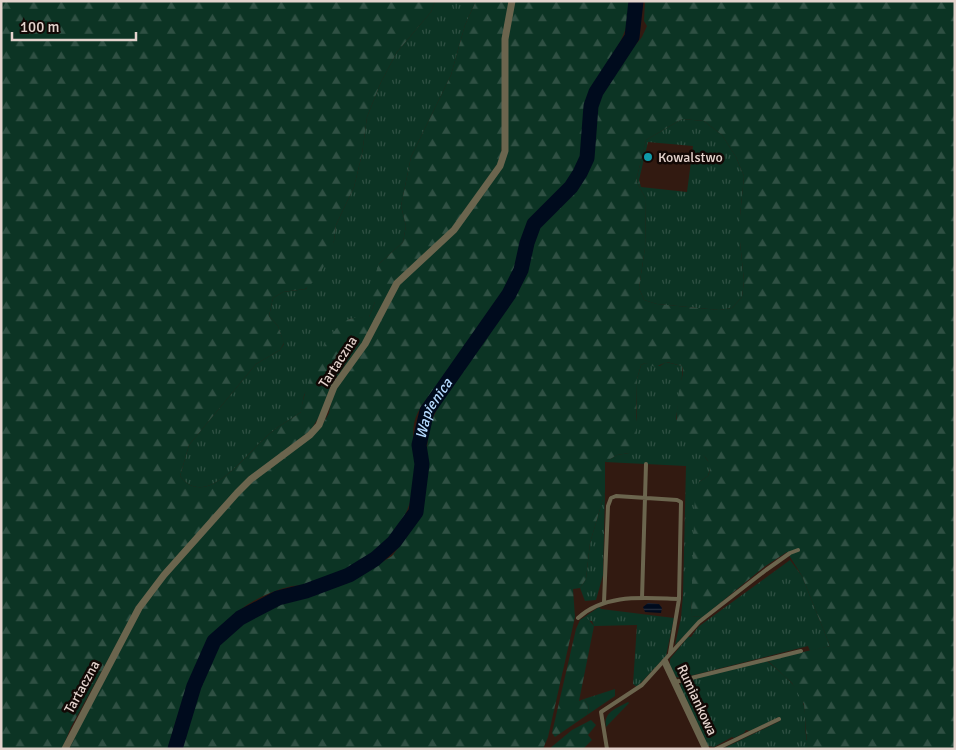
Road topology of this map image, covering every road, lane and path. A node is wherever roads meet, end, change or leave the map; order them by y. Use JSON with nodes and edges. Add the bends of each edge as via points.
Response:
{"nodes":[{"id":1,"x":512,"y":1,"type":"edge"},
{"id":2,"x":646,"y":464,"type":"dead end"},
{"id":3,"x":646,"y":497,"type":"junction"},
{"id":4,"x":798,"y":550,"type":"dead end"},
{"id":5,"x":642,"y":598,"type":"junction"},
{"id":6,"x":679,"y":599,"type":"junction"},
{"id":7,"x":604,"y":602,"type":"junction"},
{"id":8,"x":578,"y":618,"type":"dead end"},
{"id":9,"x":801,"y":651,"type":"dead end"},
{"id":10,"x":670,"y":654,"type":"junction"},
{"id":11,"x":665,"y":662,"type":"junction"},
{"id":12,"x":674,"y":682,"type":"junction"},
{"id":13,"x":779,"y":719,"type":"dead end"},
{"id":14,"x":65,"y":749,"type":"edge"},
{"id":15,"x":607,"y":749,"type":"edge"},
{"id":16,"x":706,"y":749,"type":"edge"},
{"id":17,"x":716,"y":749,"type":"edge"}],
"edges":[{"from":1,"to":14,"type":"street","name":"Tartaczna","via":[[505,39],[506,135],[500,166],[454,230],[397,283],[365,344],[334,387],[319,425],[237,493],[144,600]]},
{"from":2,"to":3,"type":"lane"},
{"from":3,"to":5,"type":"lane"},
{"from":3,"to":6,"type":"lane","via":[[681,502]]},
{"from":3,"to":7,"type":"lane","via":[[616,496],[609,502]]},
{"from":4,"to":10,"type":"lane","via":[[766,570],[699,622]]},
{"from":5,"to":6,"type":"lane"},
{"from":5,"to":7,"type":"lane"},
{"from":6,"to":10,"type":"lane"},
{"from":7,"to":8,"type":"lane","via":[[586,610]]},
{"from":9,"to":12,"type":"lane"},
{"from":10,"to":11,"type":"lane"},
{"from":11,"to":12,"type":"street","name":"Rumiankowa"},
{"from":11,"to":15,"type":"lane","via":[[632,693],[601,712]]},
{"from":12,"to":16,"type":"street","name":"Rumiankowa"},
{"from":13,"to":17,"type":"lane"}]}
